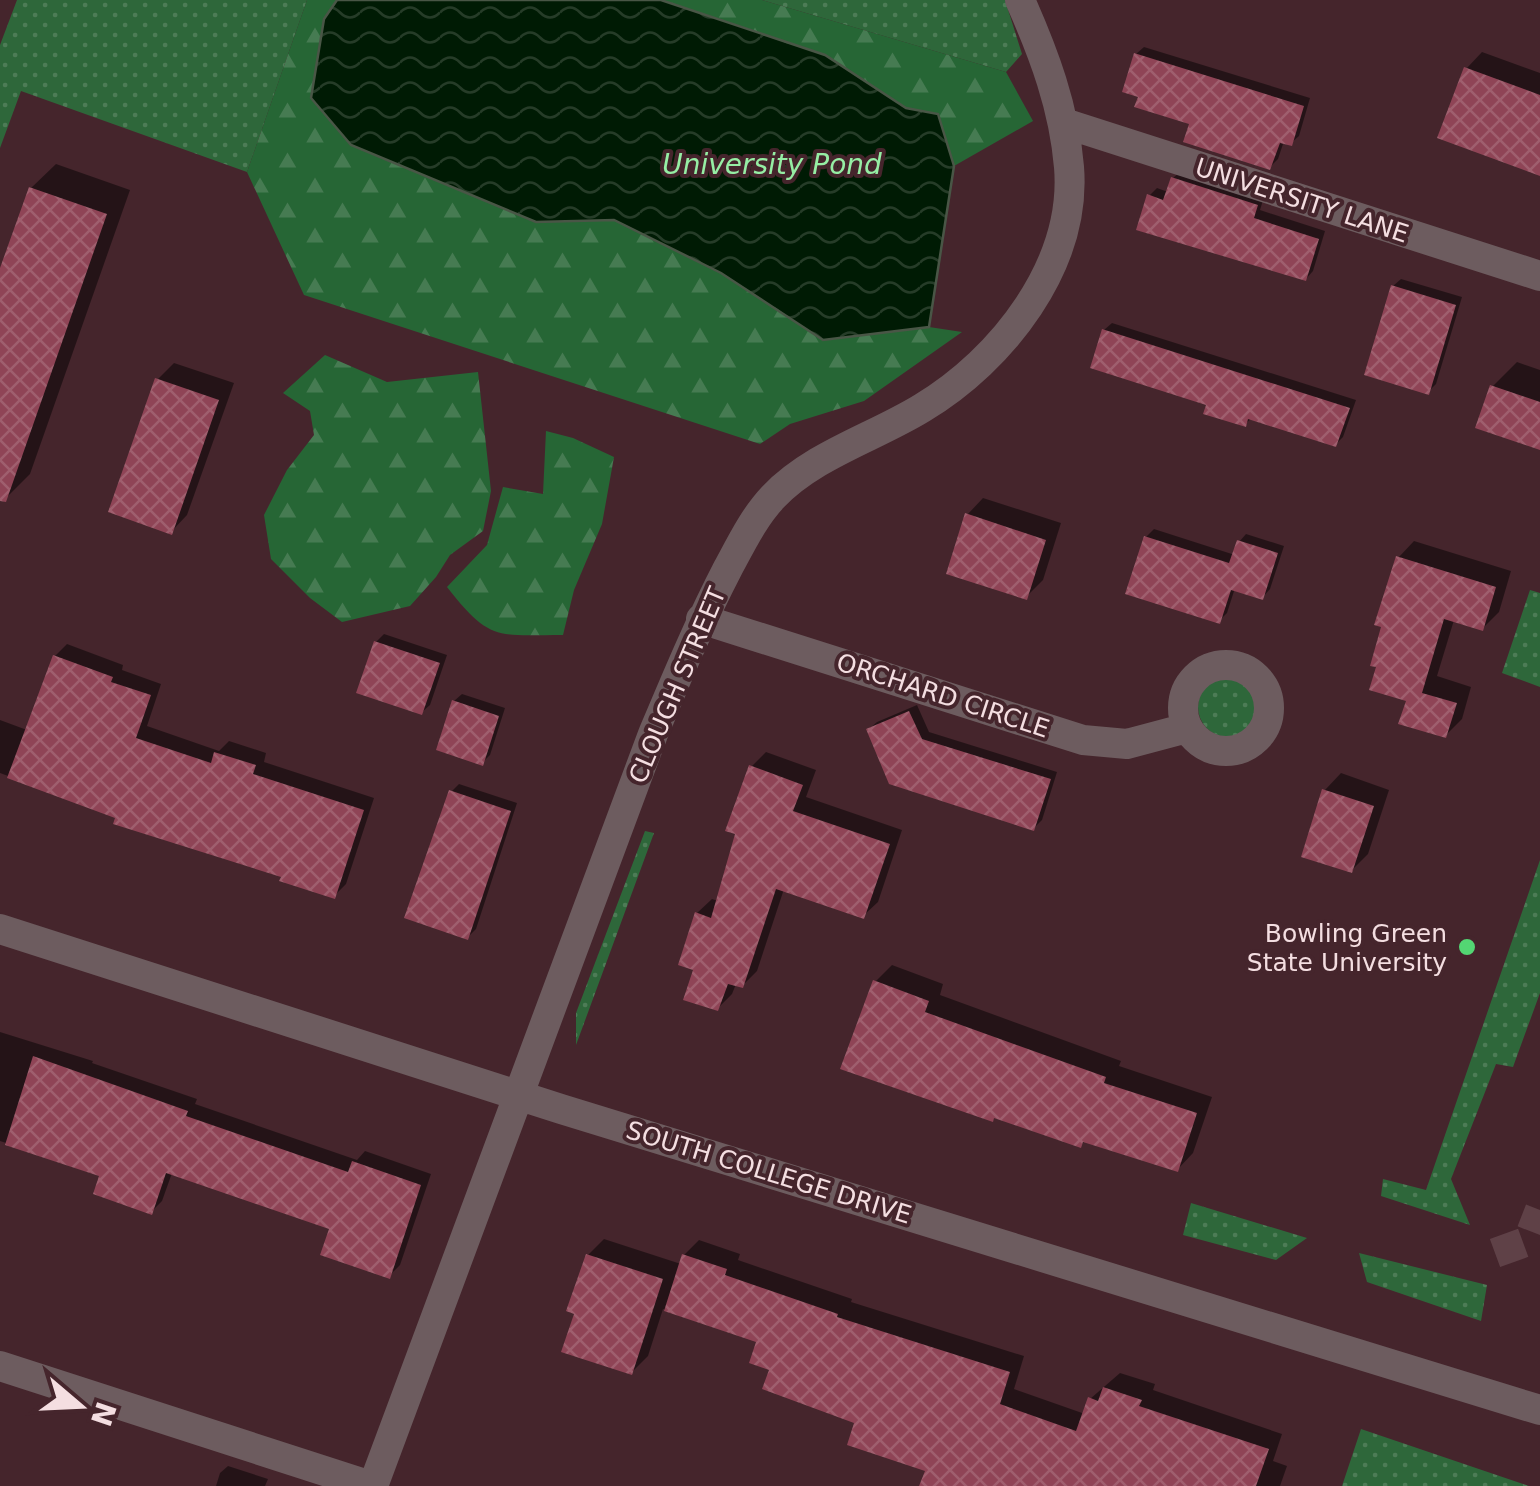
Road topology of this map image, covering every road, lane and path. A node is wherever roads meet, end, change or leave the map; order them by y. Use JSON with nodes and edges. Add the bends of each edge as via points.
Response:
{"nodes":[{"id":1,"x":1020,"y":0,"type":"edge"},
{"id":2,"x":1064,"y":124,"type":"junction"},
{"id":3,"x":1540,"y":276,"type":"edge"},
{"id":4,"x":701,"y":619,"type":"junction"},
{"id":5,"x":1187,"y":728,"type":"dead end"},
{"id":6,"x":0,"y":929,"type":"edge"},
{"id":7,"x":518,"y":1095,"type":"junction"},
{"id":8,"x":0,"y":1366,"type":"edge"},
{"id":9,"x":1540,"y":1410,"type":"edge"},
{"id":10,"x":372,"y":1486,"type":"edge"}],
"edges":[{"from":1,"to":2,"type":"street","name":"CLOUGH STREET"},
{"from":2,"to":3,"type":"street","name":"UNIVERSITY LANE"},
{"from":2,"to":4,"type":"street","name":"CLOUGH STREET","via":[[1068,201],[1054,258],[1024,315],[980,366],[924,408],[796,476],[772,498]]},
{"from":4,"to":5,"type":"street","name":"ORCHARD CIRCLE","via":[[1084,740],[1127,744]]},
{"from":4,"to":7,"type":"street","name":"CLOUGH STREET"},
{"from":6,"to":7,"type":"street","name":"SOUTH COLLEGE DRIVE"},
{"from":7,"to":9,"type":"street","name":"SOUTH COLLEGE DRIVE"},
{"from":7,"to":10,"type":"street","name":"CLOUGH STREET"},
{"from":8,"to":10,"type":"street"}]}
